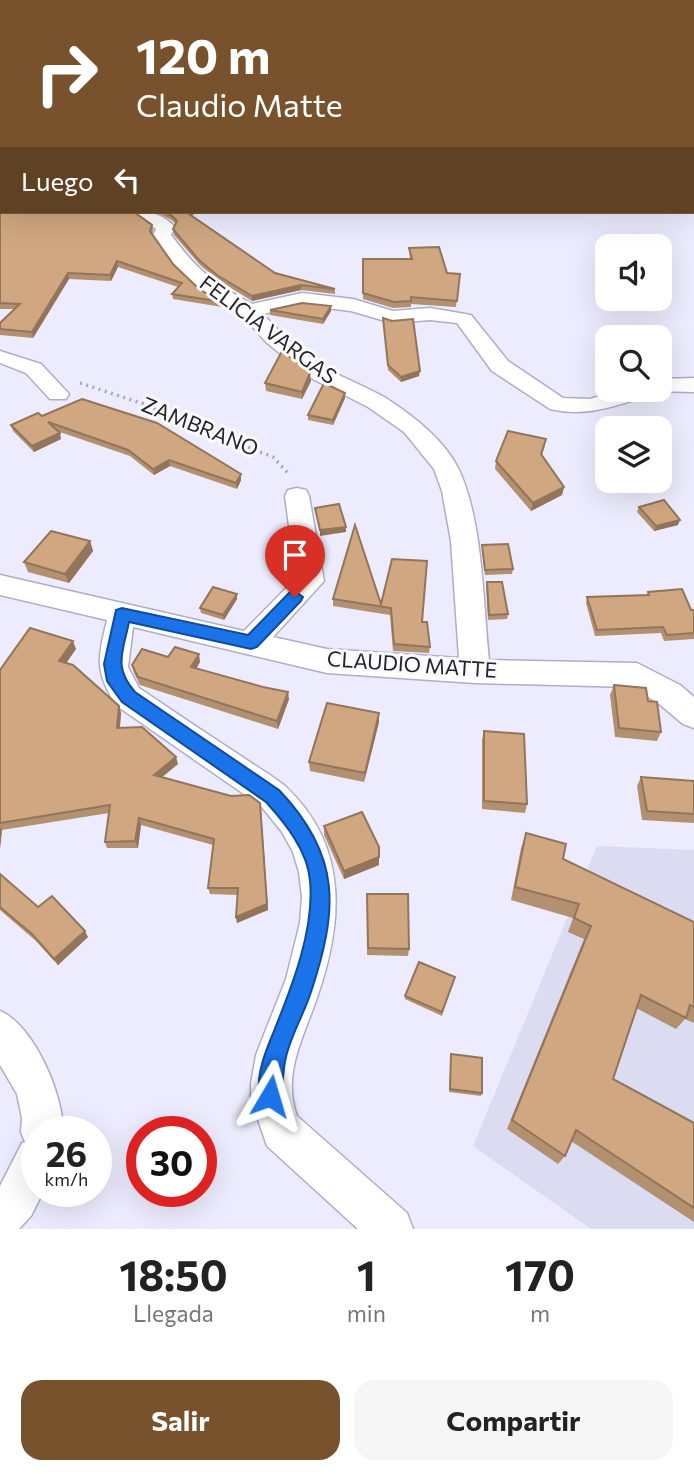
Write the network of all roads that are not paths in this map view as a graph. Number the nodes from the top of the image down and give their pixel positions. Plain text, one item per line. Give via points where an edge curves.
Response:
1 (149, 214) edge
2 (169, 219) edge
3 (249, 311) junction
4 (0, 357) edge
5 (694, 385) edge
6 (672, 386) edge
7 (58, 394) dead end
8 (604, 402) edge
9 (296, 496) road end
10 (2, 587) edge
11 (122, 614) junction
12 (251, 642) junction
13 (475, 670) junction
14 (694, 715) edge
15 (0, 1030) edge
16 (40, 1116) edge
17 (21, 1191) edge
18 (0, 1217) edge
19 (391, 1229) edge

1 - 2 street, FELICIA VARGAS
2 - 3 street, FELICIA VARGAS via 162,235 183,264 209,289
3 - 8 street via 302,299 353,305 393,317 430,314 464,319 500,366 558,404
3 - 13 street, FELICIA VARGAS via 273,338 317,372 376,402 412,427 445,467 464,541
4 - 7 street via 19,360 39,371
5 - 6 street
9 - 12 street via 310,581
10 - 11 street, CLAUDIO MATTE
11 - 12 street, CLAUDIO MATTE
11 - 19 street via 112,664 115,681 128,697 273,796 290,814 314,857 320,881 317,929 300,992 275,1056 270,1096 282,1131
12 - 13 street, CLAUDIO MATTE via 327,662
13 - 14 street, CLAUDIO MATTE via 637,676
15 - 16 street via 31,1079
17 - 18 street

